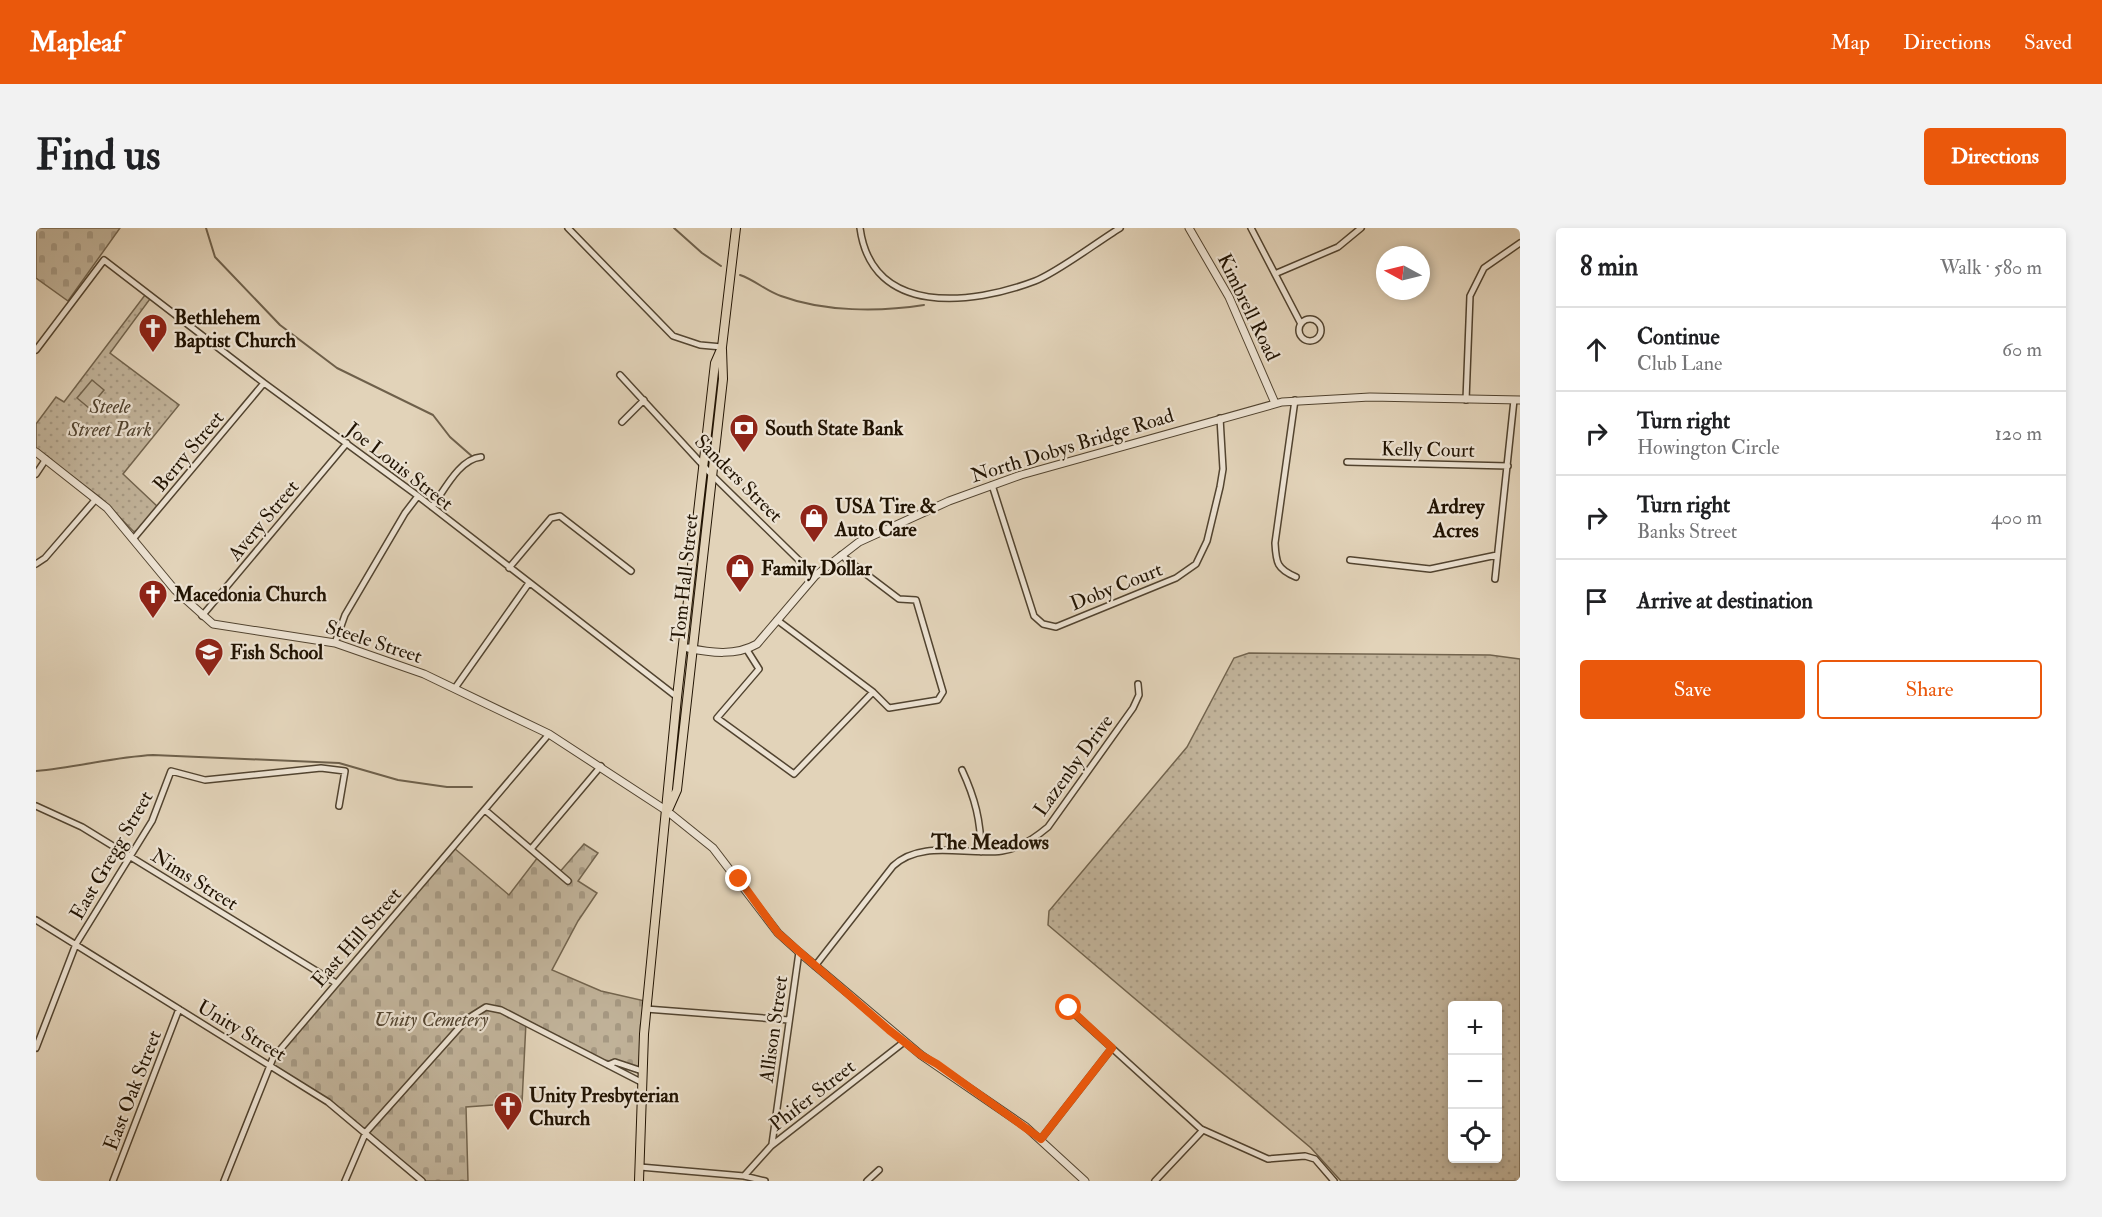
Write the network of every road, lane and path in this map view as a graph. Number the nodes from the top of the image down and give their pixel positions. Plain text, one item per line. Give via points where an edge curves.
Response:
1 (568, 228) edge
2 (736, 228) edge
3 (860, 228) edge
4 (1120, 228) edge
5 (1189, 228) edge
6 (1251, 228) edge
7 (1361, 228) edge
8 (1520, 243) edge
9 (1276, 273) junction
10 (1301, 324) junction
11 (722, 347) junction
12 (36, 350) edge
13 (620, 375) dead end
14 (264, 383) junction
15 (644, 400) junction
16 (1295, 400) junction
17 (1466, 400) junction
18 (1517, 400) edge
19 (1275, 403) junction
20 (1220, 418) junction
21 (622, 422) dead end
22 (347, 443) junction
23 (36, 452) edge
24 (481, 457) dead end
25 (46, 459) junction
26 (1347, 462) dead end
27 (704, 466) junction
28 (1508, 466) junction
29 (36, 474) edge
30 (711, 474) junction
31 (992, 485) junction
32 (418, 496) junction
33 (96, 499) junction
34 (432, 507) junction
35 (134, 538) junction
36 (841, 555) junction
37 (1497, 555) junction
38 (1350, 560) dead end
39 (36, 564) edge
40 (509, 568) junction
41 (631, 571) dead end
42 (815, 576) junction
43 (1296, 577) dead end
44 (1495, 579) dead end
45 (529, 583) junction
46 (202, 616) junction
47 (777, 620) junction
48 (335, 643) junction
49 (684, 647) junction
50 (693, 649) junction
51 (747, 650) junction
52 (1138, 684) dead end
53 (454, 688) junction
54 (873, 692) junction
55 (677, 697) junction
56 (549, 734) junction
57 (602, 766) junction
58 (962, 770) dead end
59 (36, 806) edge
60 (339, 806) dead end
61 (485, 810) junction
62 (667, 811) junction
63 (531, 849) junction
64 (981, 852) junction
65 (131, 856) junction
66 (568, 881) dead end
67 (36, 920) edge
68 (76, 944) junction
69 (799, 952) junction
70 (815, 966) junction
71 (336, 983) junction
72 (1069, 1008) dead end
73 (179, 1009) junction
74 (646, 1009) junction
75 (789, 1020) junction
76 (904, 1042) junction
77 (36, 1048) edge
78 (1112, 1048) junction
79 (269, 1064) junction
80 (608, 1065) junction
81 (642, 1071) junction
82 (641, 1082) junction
83 (1203, 1130) junction
84 (366, 1132) junction
85 (1041, 1139) junction
86 (771, 1146) junction
87 (640, 1167) junction
88 (879, 1170) dead end
89 (744, 1176) junction
90 (113, 1181) edge
91 (224, 1181) edge
92 (345, 1181) edge
93 (423, 1181) edge
94 (639, 1181) edge
95 (765, 1181) edge
96 (867, 1181) edge
97 (1085, 1181) edge
98 (1155, 1181) edge
99 (1334, 1181) edge

1 - 11 street via 674,336
2 - 11 main road, Tom Hall Street
3 - 4 street via 862,244 871,261 893,287 919,297 948,298 984,295 1036,280
5 - 19 street, Kimbrell Road via 1228,297
6 - 9 street
7 - 9 street via 1338,247
8 - 17 street via 1484,268 1470,296
9 - 10 street
10 - 10 street via 1299,333 1303,339 1310,342 1319,337 1321,326 1316,320 1308,319
11 - 27 main road, Tom Hall Street via 715,363
11 - 30 main road, Tom Hall Street via 723,379
12 - 14 street, Joe Louis Street via 104,261
13 - 15 street, Sanders Street
14 - 22 street, Joe Louis Street
14 - 35 street, Berry Street
15 - 21 street
15 - 27 street, Sanders Street
16 - 17 street, North Dobys Bridge Road
16 - 19 street, North Dobys Bridge Road
16 - 43 street via 1275,543 1276,564 1281,571
17 - 18 street, North Dobys Bridge Road
18 - 28 street
19 - 20 street, North Dobys Bridge Road
20 - 31 street, North Dobys Bridge Road
20 - 31 street, Doby Court via 1223,469 1208,541 1196,564 1176,578 1056,627 1043,624 1034,615
22 - 32 street, Joe Louis Street
22 - 46 street, Avery Street
23 - 25 street, Steele Street
24 - 34 street via 461,468
25 - 29 street
25 - 33 street, Steele Street
26 - 28 street, Kelly Court
27 - 30 street, Sanders Street
27 - 49 main road, Tom Hall Street
28 - 37 street
30 - 42 street, Sanders Street
30 - 50 main road, Tom Hall Street
31 - 36 street, North Dobys Bridge Road via 901,522
32 - 34 street, Joe Louis Street
32 - 48 street via 345,615
33 - 35 street, Steele Street
33 - 39 street
34 - 40 street, Joe Louis Street
35 - 46 street, Steele Street via 175,590
36 - 42 street, North Dobys Bridge Road
36 - 54 street via 899,599 916,600 943,692 938,699 895,709
37 - 38 street via 1430,569
37 - 44 street
40 - 41 street via 551,518 560,516
40 - 45 street, Joe Louis Street
42 - 47 street, North Dobys Bridge Road
45 - 53 street
45 - 55 street, Joe Louis Street
46 - 48 street, Steele Street via 213,624 236,629
47 - 51 street, North Dobys Bridge Road
47 - 54 street
48 - 53 street, Steele Street
49 - 50 street
49 - 55 main road, Tom Hall Street
50 - 51 street
50 - 62 main road, Tom Hall Street via 677,790
51 - 54 street via 759,669 717,718 794,774
52 - 64 street, Lazenby Drive via 1139,695 1133,708 1048,827 1023,845
53 - 56 street, Steele Street
55 - 62 main road, Tom Hall Street
56 - 57 street, Steele Street
56 - 61 street, East Hill Street
57 - 62 street, Steele Street
57 - 63 street
58 - 64 street via 977,806
59 - 65 street, Nims Street
60 - 65 street, East Gregg Street via 345,771 321,768 205,780 171,771 152,821
61 - 63 street
61 - 71 street, East Hill Street
62 - 69 street, Steele Street via 713,848 778,933
62 - 74 main road, Tom Hall Street
63 - 66 street
64 - 70 street, Lazenby Drive via 904,855
65 - 68 street, East Gregg Street
65 - 71 street, Nims Street
67 - 68 street, Unity Street
68 - 73 street, Unity Street
68 - 77 street, East Gregg Street
69 - 70 street, Steele Street
69 - 75 street, Allison Street
70 - 76 street, Steele Street
71 - 79 street, East Hill Street
72 - 78 street
73 - 79 street, Unity Street
73 - 90 street, East Oak Street
74 - 75 street
74 - 81 main road, Tom Hall Street
75 - 86 street, Allison Street
76 - 85 street, Steele Street
76 - 86 street, Phifer Street
78 - 83 street
78 - 85 street
79 - 84 street, Unity Street
79 - 91 street, East Hill Street
80 - 81 street via 615,1062
80 - 82 street
80 - 84 street via 509,1014 486,1007 467,1019
81 - 82 main road, Tom Hall Street
82 - 87 main road, Tom Hall Street
83 - 98 street
83 - 99 street via 1268,1159 1315,1159
84 - 92 street
84 - 93 street, Unity Street
85 - 97 street, Steele Street
86 - 89 street, Phifer Street
87 - 89 street
87 - 94 main road, Tom Hall Street
88 - 96 street
89 - 95 street

